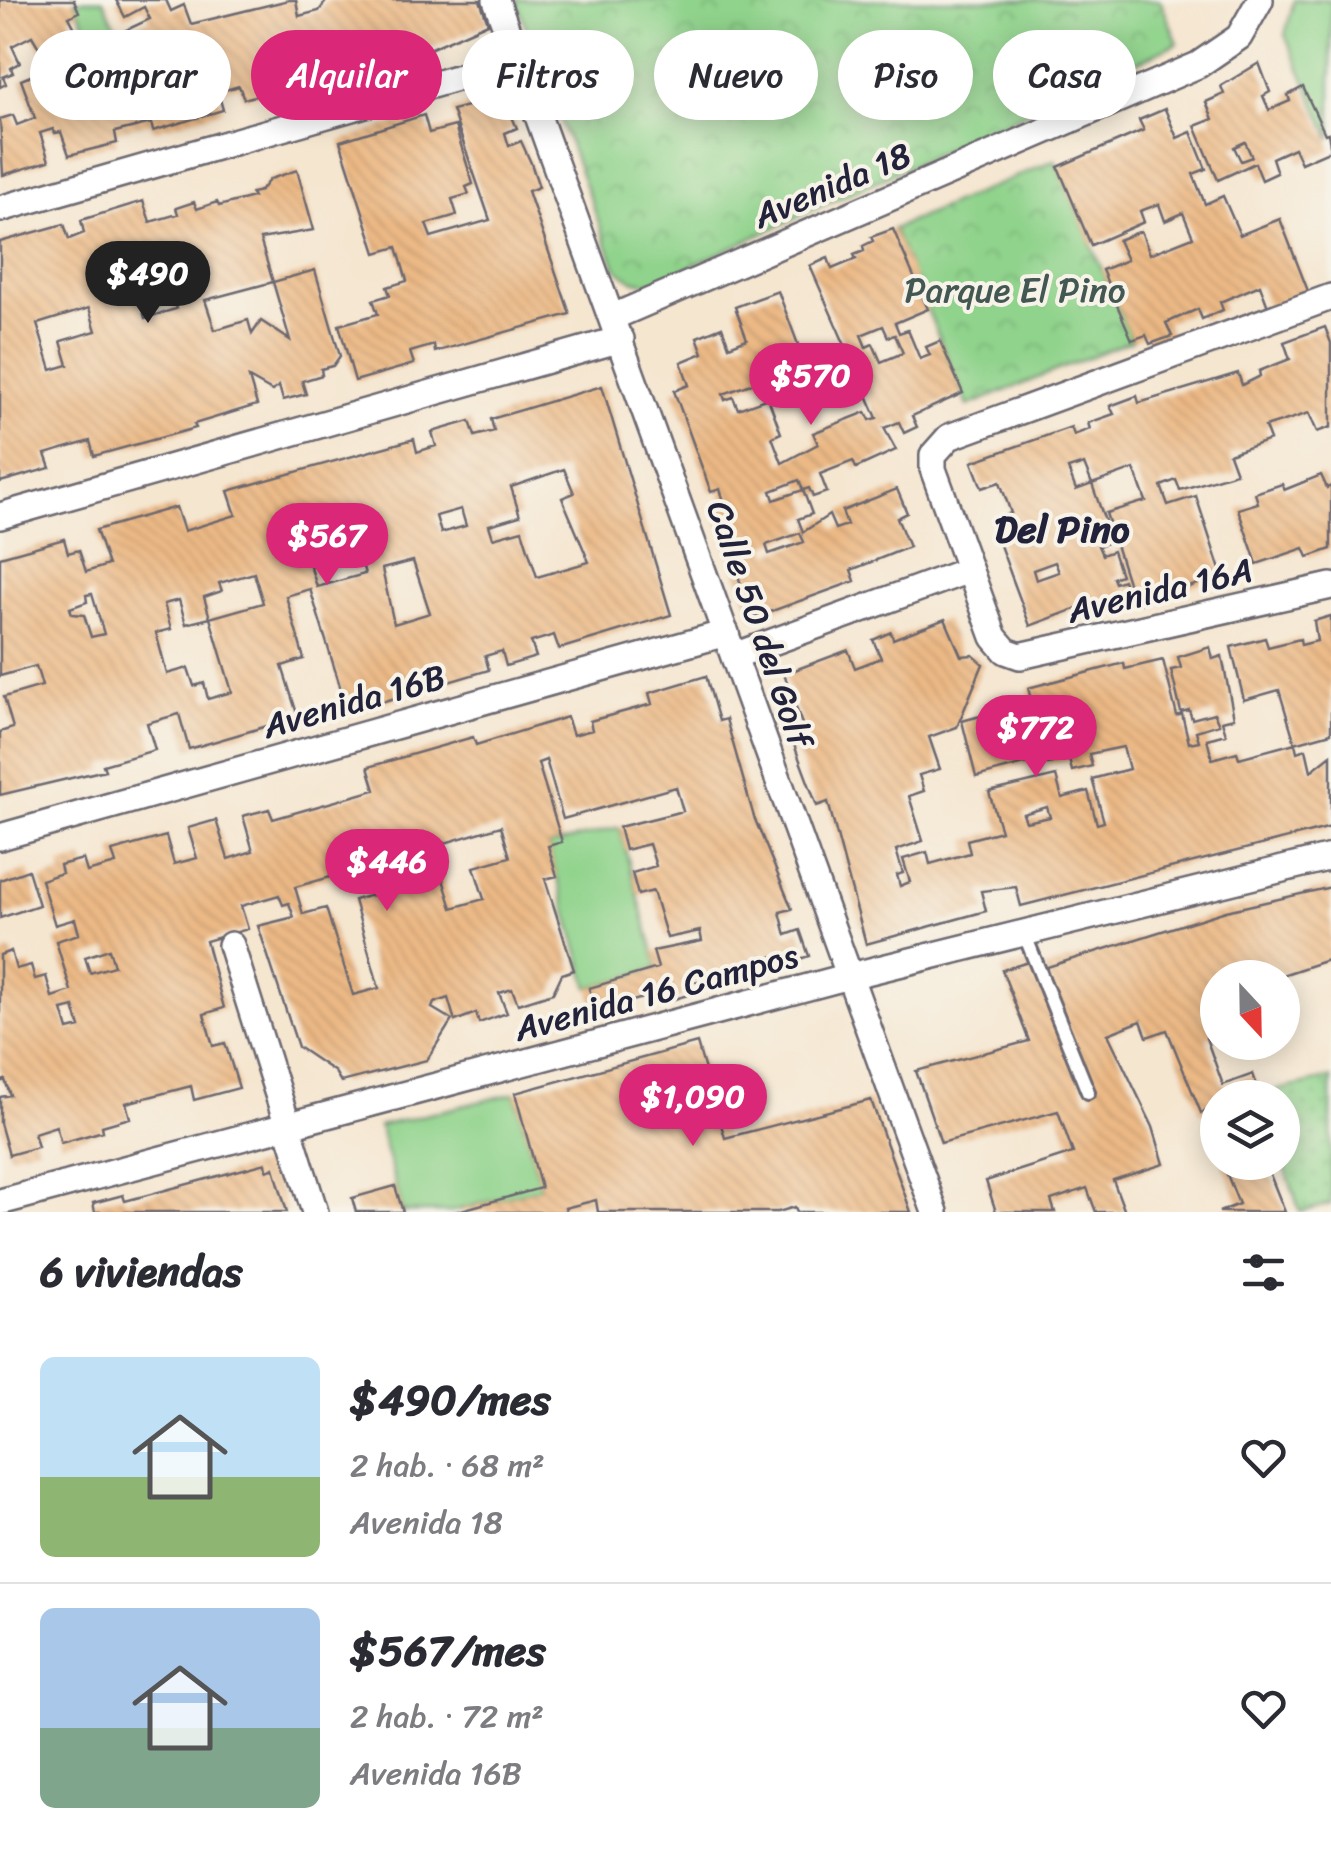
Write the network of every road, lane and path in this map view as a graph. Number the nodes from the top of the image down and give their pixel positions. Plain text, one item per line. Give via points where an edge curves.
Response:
1 (496, 0) edge
2 (1260, 0) edge
3 (508, 30) edge
4 (462, 76) edge
5 (541, 120) edge
6 (0, 209) edge
7 (1331, 298) edge
8 (617, 328) junction
9 (0, 516) edge
10 (969, 570) junction
11 (1331, 586) edge
12 (730, 645) junction
13 (0, 837) edge
14 (1331, 857) edge
15 (1024, 933) junction
16 (232, 945) dead end
17 (846, 978) junction
18 (1088, 1092) dead end
19 (289, 1126) junction
20 (0, 1202) edge
21 (315, 1212) edge
22 (935, 1212) edge

1 - 3 street, Calle 50 del Golf
2 - 8 street, Avenida 18 via 1240,37 1198,65
4 - 6 street
5 - 8 street, Calle 50 del Golf
7 - 10 street via 939,445 933,469
8 - 9 street, Avenida 18
8 - 12 street, Calle 50 del Golf
10 - 11 street, Avenida 16A via 994,637 1006,652 1032,656
10 - 12 street, Avenida 16B
12 - 13 street, Avenida 16B
12 - 17 street, Calle 50 del Golf
14 - 15 street, Avenida 16 Campos
15 - 17 street, Avenida 16 Campos
15 - 18 lane
16 - 19 street
17 - 19 street, Avenida 16 Campos
17 - 22 street, Calle 50 del Golf
19 - 20 street, Avenida 16 Campos
19 - 21 street

